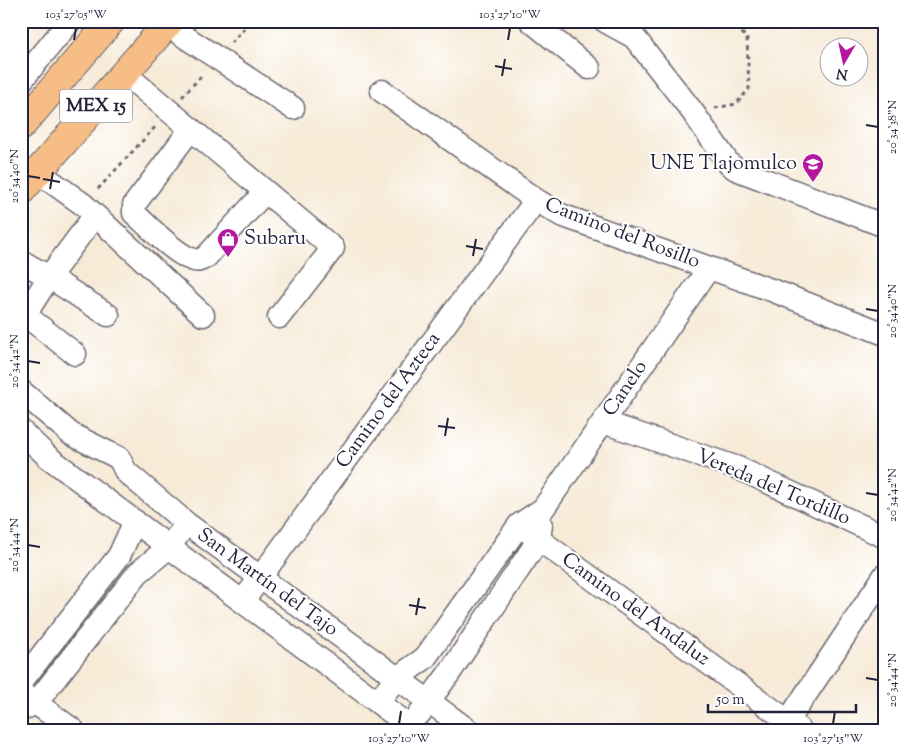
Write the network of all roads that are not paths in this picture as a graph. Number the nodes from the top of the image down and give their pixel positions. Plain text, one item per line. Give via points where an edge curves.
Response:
1 (70, 21) edge
2 (111, 21) edge
3 (531, 21) edge
4 (605, 21) edge
5 (168, 23) edge
6 (589, 68) dead end
7 (124, 73) junction
8 (21, 81) edge
9 (382, 92) dead end
10 (293, 108) dead end
11 (21, 126) edge
12 (190, 130) junction
13 (30, 181) edge
14 (265, 192) junction
15 (536, 200) junction
16 (89, 210) junction
17 (885, 226) edge
18 (21, 261) edge
19 (709, 268) junction
20 (49, 277) junction
21 (108, 315) dead end
22 (203, 315) dead end
23 (279, 317) dead end
24 (885, 334) edge
25 (76, 354) dead end
26 (21, 391) edge
27 (604, 422) junction
28 (21, 431) edge
29 (71, 434) junction
30 (48, 457) junction
31 (543, 510) junction
32 (135, 521) junction
33 (186, 523) junction
34 (519, 525) junction
35 (885, 537) edge
36 (539, 539) junction
37 (170, 547) junction
38 (885, 574) edge
39 (260, 577) junction
40 (243, 601) junction
41 (397, 678) junction
42 (21, 682) edge
43 (26, 701) edge
44 (429, 701) junction
45 (377, 702) junction
46 (794, 725) edge
47 (413, 728) edge
48 (73, 730) edge
49 (468, 730) edge

1 - 8 street
2 - 11 highway, MEX 15
3 - 6 street
4 - 17 street via 634,37 729,164
5 - 7 highway, MEX 15
5 - 10 street
7 - 12 street
7 - 13 highway, MEX 15
9 - 15 street, Camino del Rosillo
12 - 14 street
12 - 14 street via 134,205 134,213 158,236 190,259 199,261
13 - 16 street
14 - 23 street via 333,248
15 - 19 street, Camino del Rosillo via 561,215
15 - 39 street, Camino del Azteca
16 - 20 street
16 - 22 street
18 - 20 street
19 - 24 street, Camino del Rosillo
19 - 27 street, Canelo
20 - 21 street
20 - 25 street via 25,315
26 - 29 street, San Martín del Tajo
27 - 31 street, Canelo
27 - 35 street, Vereda del Tordillo via 738,468
28 - 30 street, San Martín del Tajo
29 - 30 street via 59,451
29 - 33 street, San Martín del Tajo via 119,458 126,472
30 - 32 street, San Martín del Tajo
31 - 34 street, Canelo
31 - 36 street, Canelo
32 - 37 street, San Martín del Tajo
32 - 42 street via 119,556
33 - 37 street
33 - 39 street, San Martín del Tajo
34 - 36 street, Camino del Andaluz
34 - 41 street, Canelo via 425,658
36 - 44 street, Canelo
36 - 46 street, Camino del Andaluz
37 - 40 street, San Martín del Tajo
37 - 43 street via 138,573
38 - 46 street
39 - 40 street, Camino del Azteca
39 - 41 street, San Martín del Tajo
40 - 45 street, San Martín del Tajo
41 - 44 street, San Martín del Tajo
41 - 45 street, Canelo
43 - 48 street
44 - 47 street, Canelo
44 - 49 street, San Martín del Tajo
45 - 47 street, San Martín del Tajo

